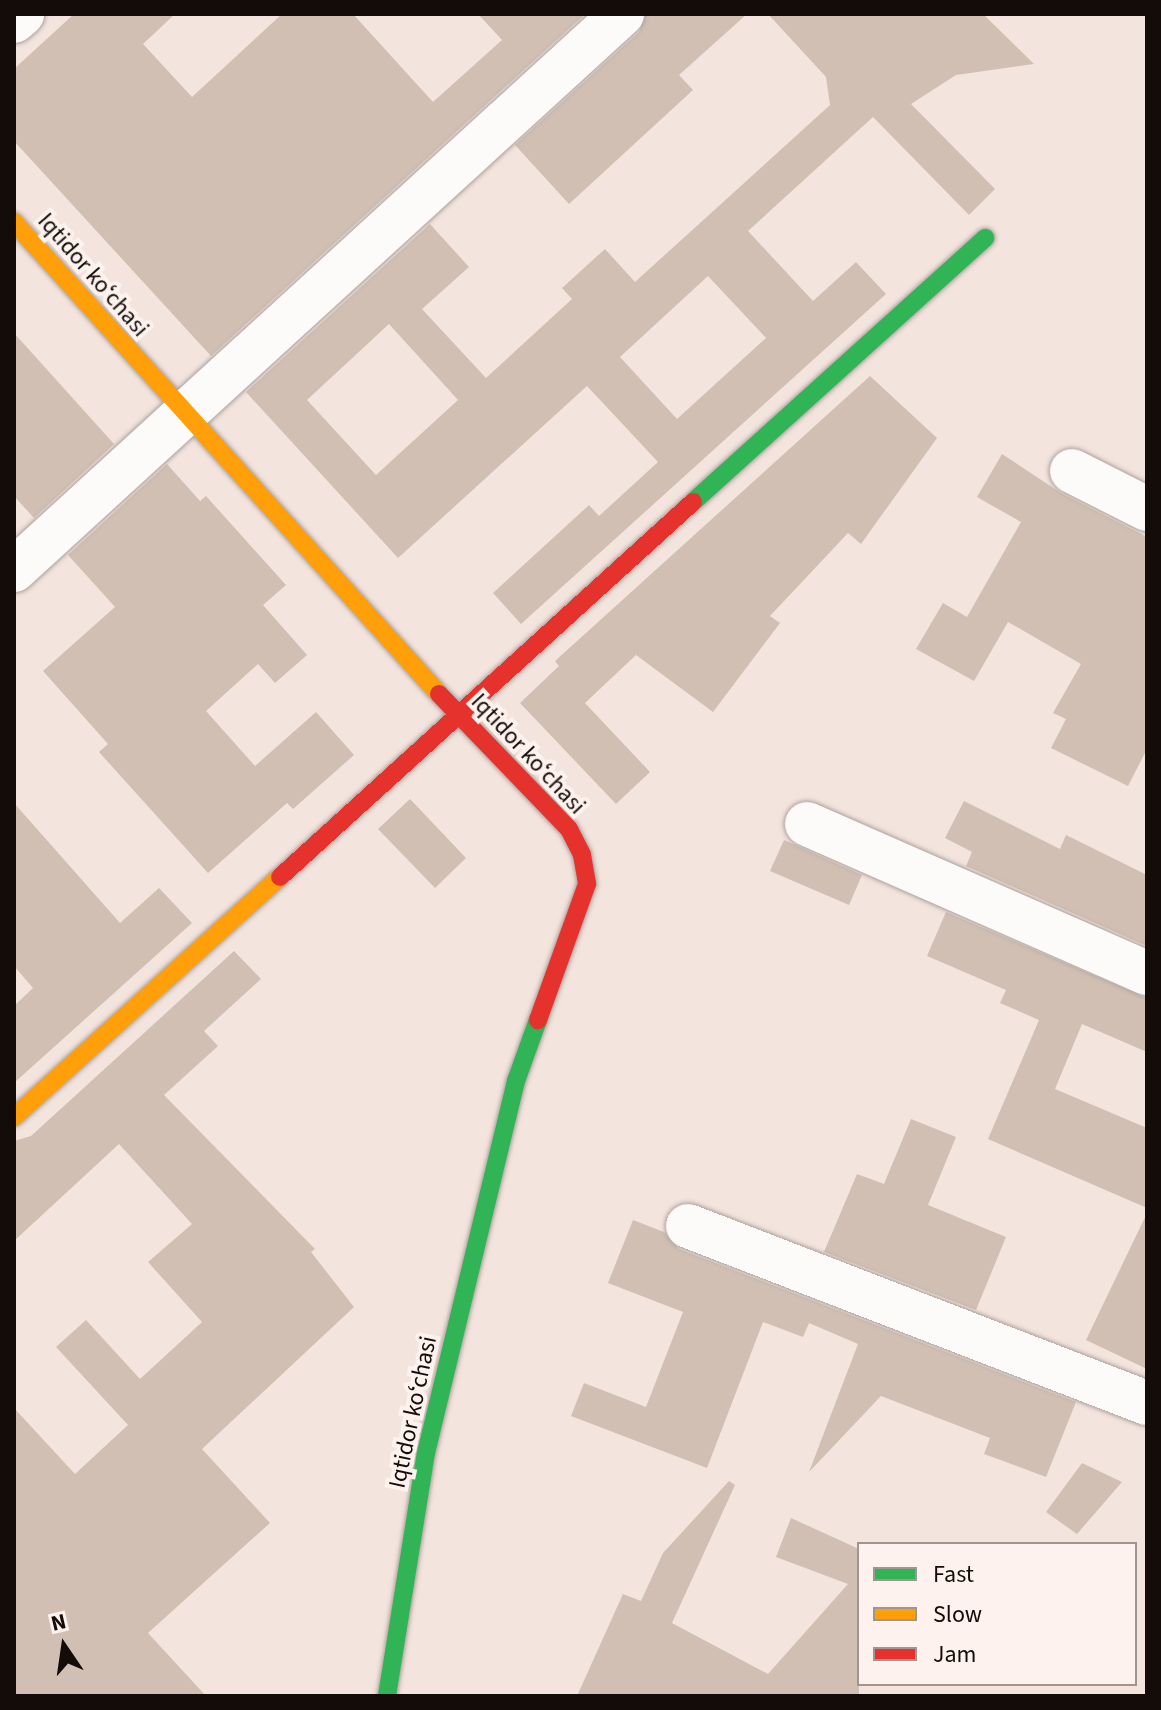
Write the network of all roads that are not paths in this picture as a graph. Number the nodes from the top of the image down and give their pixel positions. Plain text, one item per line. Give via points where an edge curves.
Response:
1 (22, 14) edge
2 (622, 14) edge
3 (14, 21) edge
4 (14, 222) edge
5 (985, 238) dead end
6 (184, 414) junction
7 (1072, 471) dead end
8 (1147, 509) edge
9 (14, 570) edge
10 (457, 714) junction
11 (807, 824) dead end
12 (1147, 973) edge
13 (14, 1117) edge
14 (688, 1226) dead end
15 (1147, 1403) edge
16 (387, 1696) edge

1 - 3 street
2 - 6 street
4 - 6 street, Iqtidor koʻchasi
5 - 10 street
6 - 9 street
6 - 10 street, Iqtidor koʻchasi
7 - 8 street
10 - 13 street
10 - 16 street, Iqtidor koʻchasi via 569,829 582,855 587,884 516,1081 426,1453
11 - 12 street
14 - 15 street

